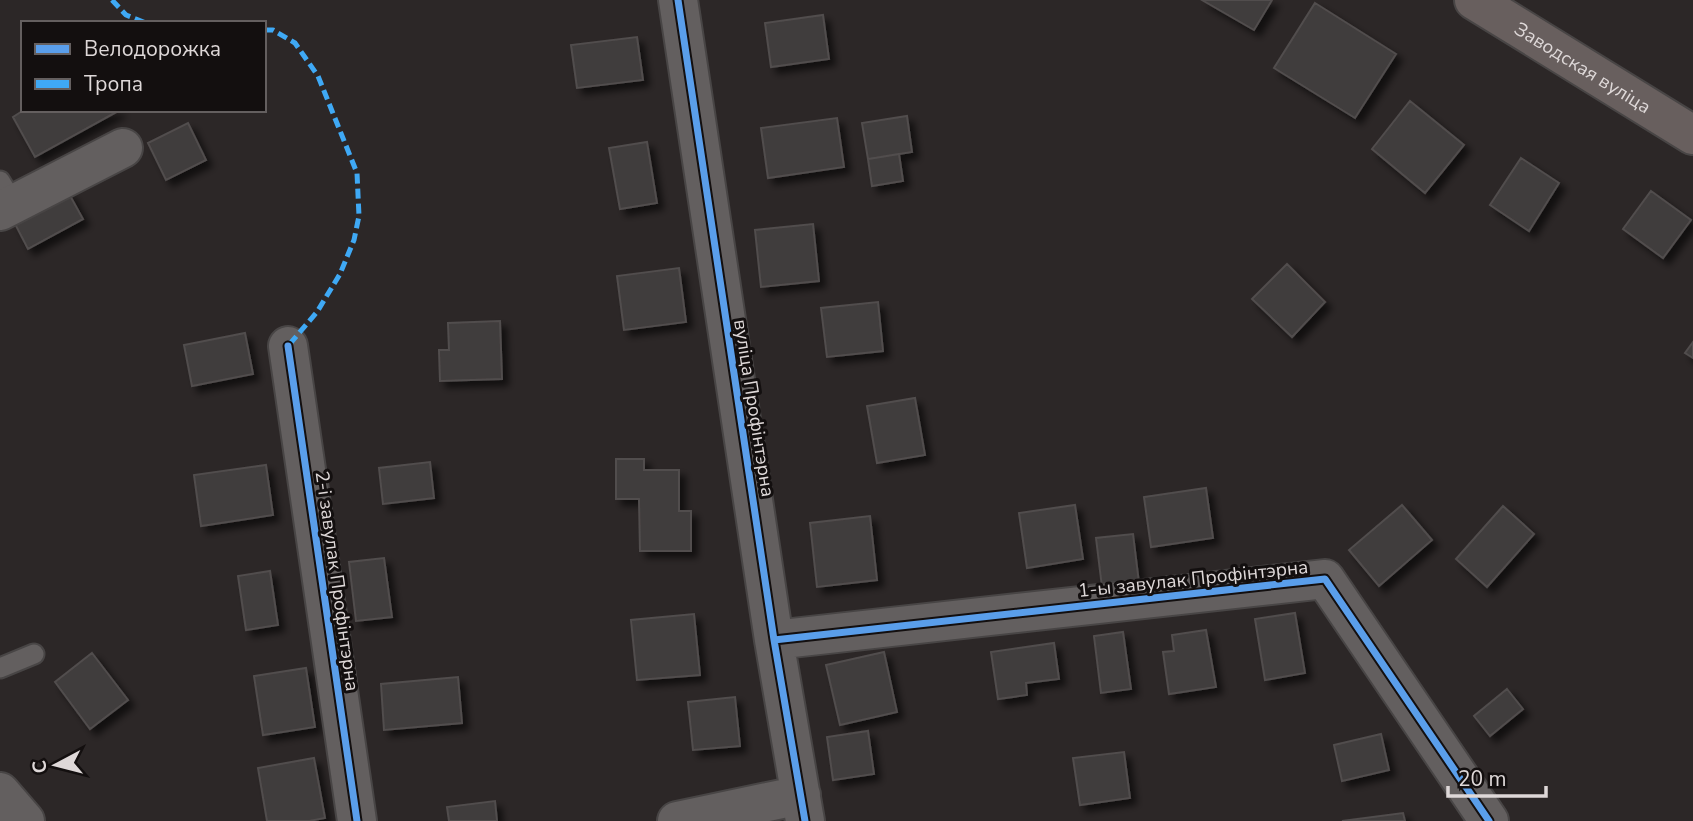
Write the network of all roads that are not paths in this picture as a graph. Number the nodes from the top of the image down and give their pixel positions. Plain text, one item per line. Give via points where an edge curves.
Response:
1 (678, 0) edge
2 (1474, 0) edge
3 (1693, 135) edge
4 (123, 148) dead end
5 (5, 199) edge
6 (288, 346) dead end
7 (774, 640) junction
8 (34, 654) dead end
9 (0, 668) edge
10 (0, 792) edge
11 (803, 808) edge
12 (25, 821) edge
13 (357, 821) edge
14 (677, 821) edge
15 (1489, 821) edge

1 - 7 street, вуліца Профінтэрна
2 - 3 main road, Заводская вуліца
4 - 5 street
6 - 13 street, 2-і завулак Профінтэрна
7 - 11 street, вуліца Профінтэрна
7 - 15 street, 1-ы завулак Профінтэрна via 1325,579
8 - 9 lane
10 - 12 street
11 - 14 street

